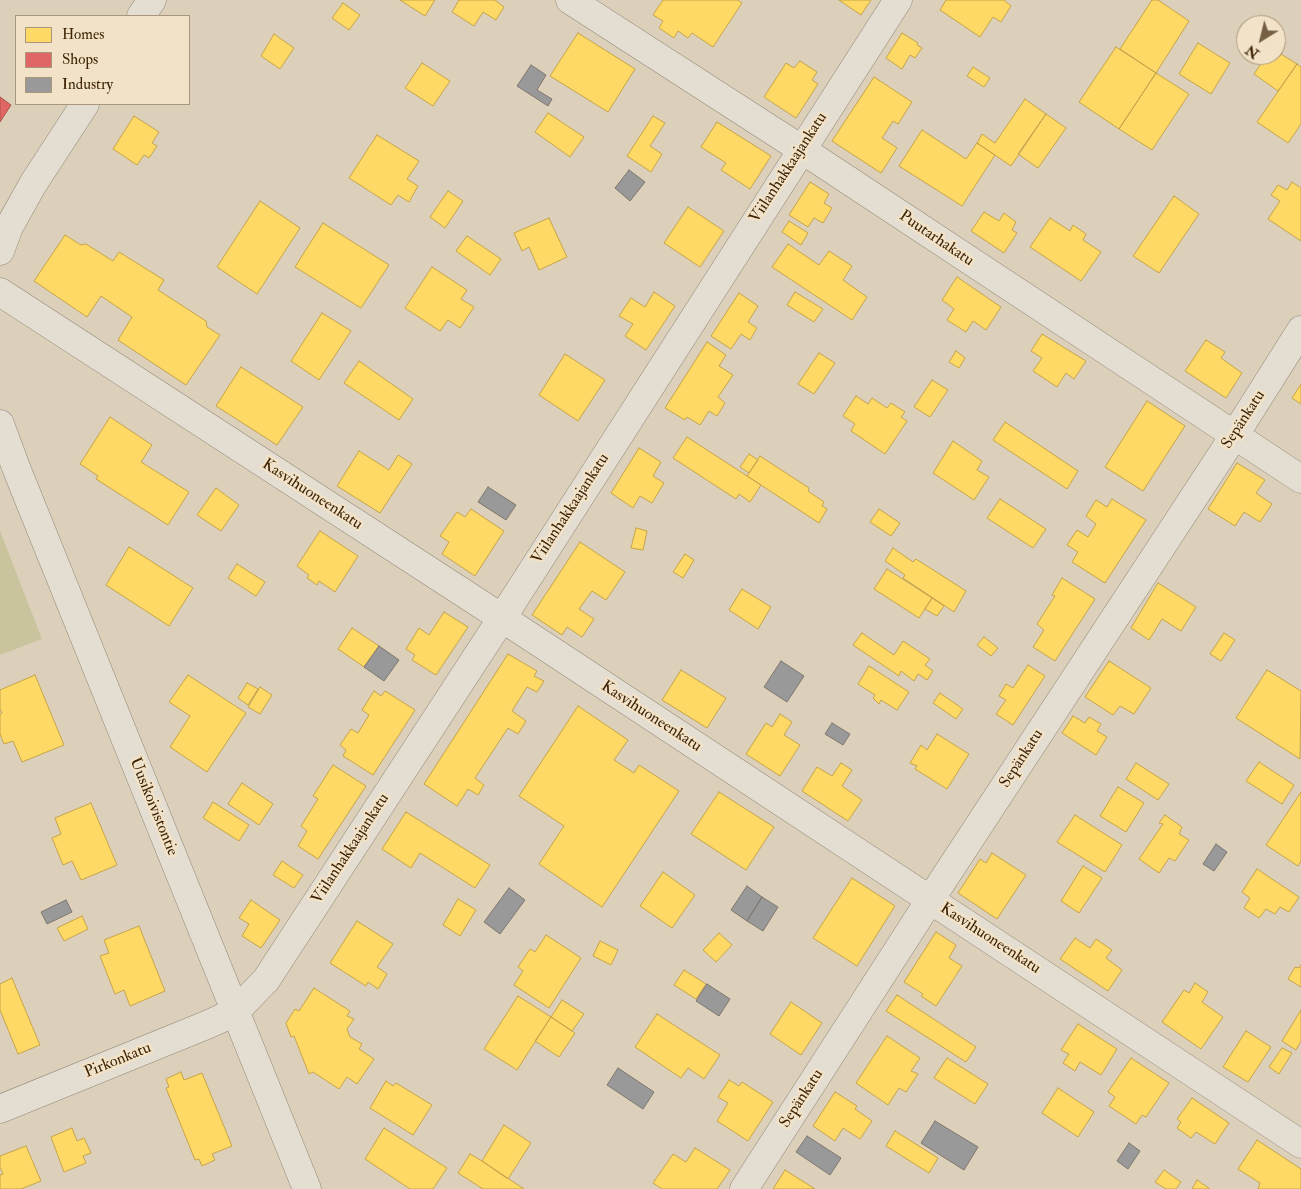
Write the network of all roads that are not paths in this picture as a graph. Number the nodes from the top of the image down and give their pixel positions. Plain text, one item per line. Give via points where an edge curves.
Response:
1 (152, 0) edge
2 (570, 0) edge
3 (898, 0) edge
4 (142, 15) edge
5 (84, 105) edge
6 (801, 149) junction
7 (0, 251) edge
8 (0, 292) edge
9 (1301, 330) edge
10 (0, 424) edge
11 (1234, 436) junction
12 (1301, 479) edge
13 (502, 618) junction
14 (930, 900) junction
15 (235, 1012) junction
16 (0, 1109) edge
17 (1301, 1144) edge
18 (307, 1189) edge
19 (744, 1189) edge

1 - 4 street
2 - 6 street, Puutarhakatu
3 - 6 street, Viilanhakkaajankatu
5 - 7 street via 33,184 9,227
6 - 11 street, Puutarhakatu
6 - 13 street, Viilanhakkaajankatu
8 - 13 street, Kasvihuoneenkatu
9 - 11 street, Sepänkatu
10 - 15 street, Uusikoivistontie
11 - 12 street, Puutarhakatu
11 - 14 street, Sepänkatu
13 - 14 street, Kasvihuoneenkatu
13 - 15 street, Viilanhakkaajankatu via 266,980
14 - 17 street, Kasvihuoneenkatu
14 - 19 street, Sepänkatu
15 - 16 street, Pirkonkatu
15 - 18 street, Uusikoivistontie

